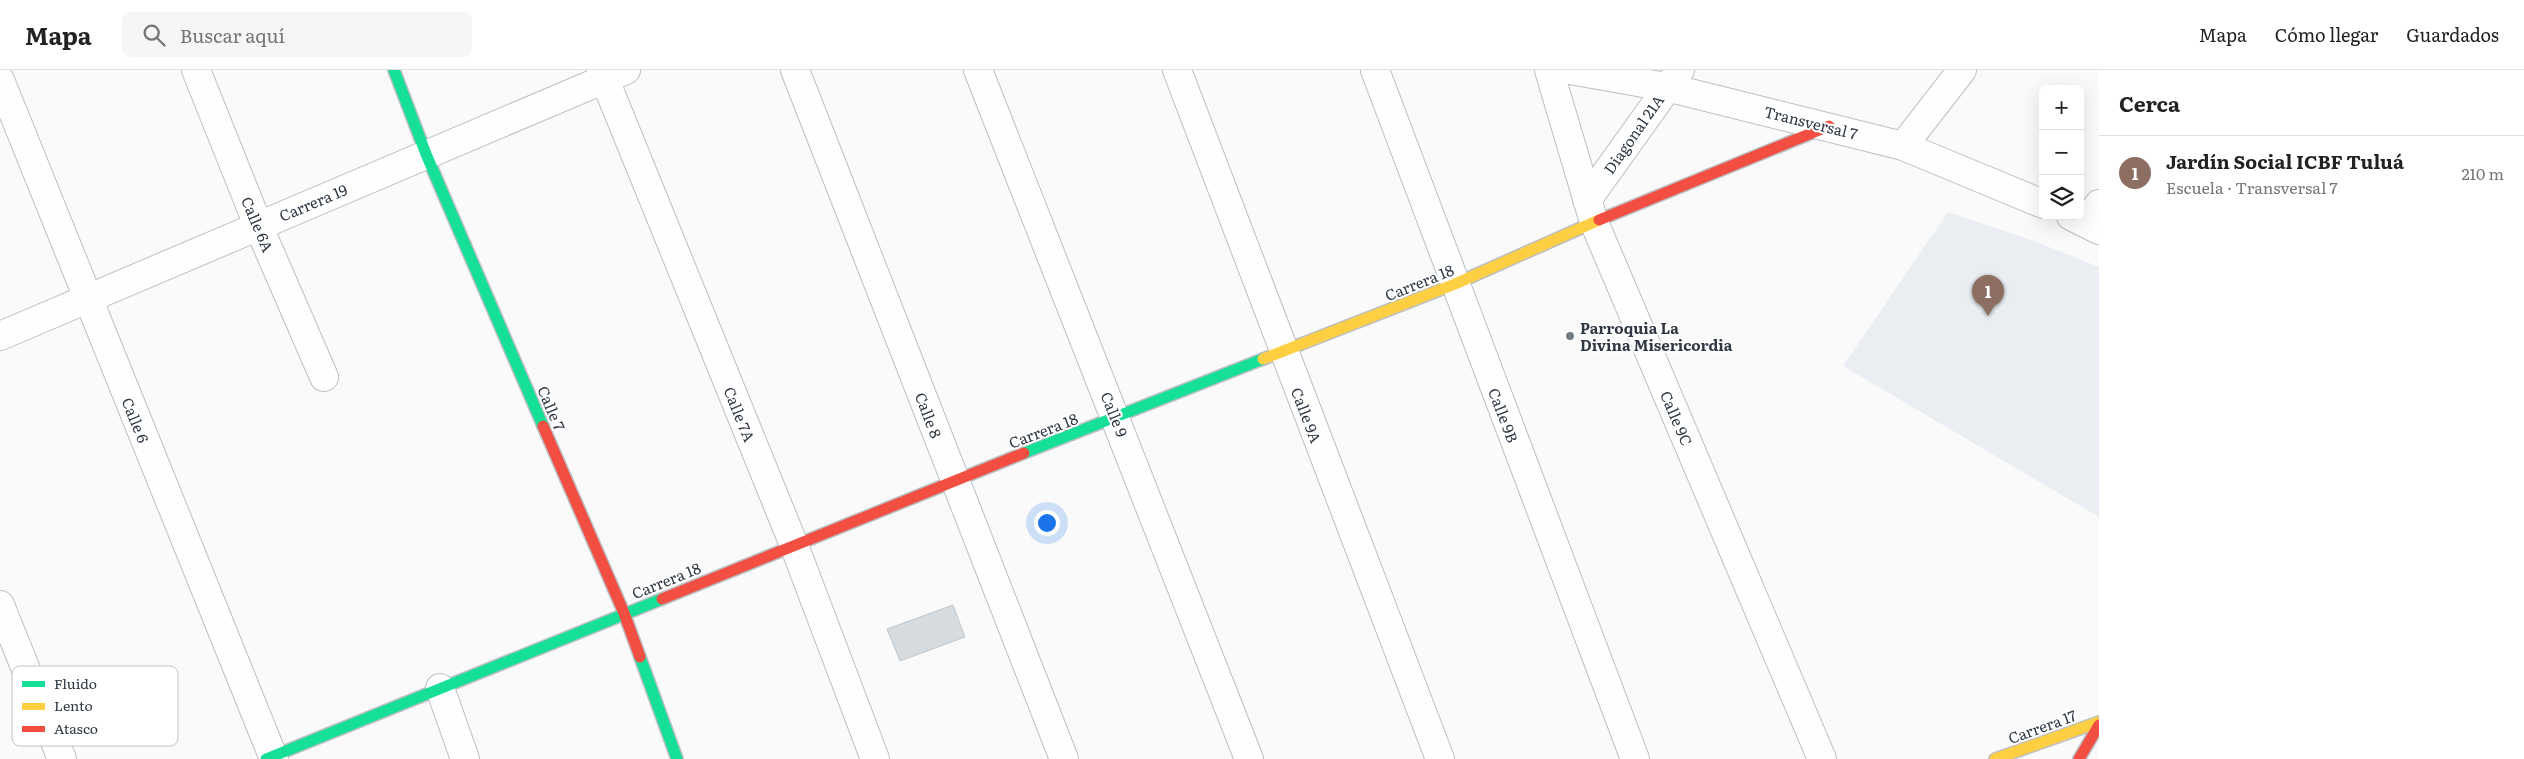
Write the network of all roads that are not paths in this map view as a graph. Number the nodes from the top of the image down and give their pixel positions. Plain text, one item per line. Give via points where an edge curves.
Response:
1 (196, 70) edge
2 (394, 70) edge
3 (795, 70) edge
4 (978, 70) edge
5 (1177, 70) edge
6 (1375, 70) edge
7 (1549, 70) edge
8 (1570, 70) edge
9 (1962, 70) edge
10 (610, 73) edge
11 (1673, 79) edge
12 (0, 80) edge
13 (1829, 126) junction
14 (1903, 146) junction
15 (426, 154) junction
16 (2039, 202) edge
17 (1591, 211) junction
18 (258, 226) junction
19 (1454, 284) junction
20 (87, 299) junction
21 (0, 336) edge
22 (1283, 351) junction
23 (324, 376) dead end
24 (1116, 417) junction
25 (954, 480) junction
26 (794, 545) junction
27 (0, 605) edge
28 (624, 613) junction
29 (25, 666) edge
30 (440, 688) junction
31 (2099, 724) edge
32 (57, 746) edge
33 (271, 758) edge
34 (62, 759) edge
35 (465, 759) edge
36 (677, 759) edge
37 (875, 759) edge
38 (1064, 759) edge
39 (1249, 759) edge
40 (1440, 759) edge
41 (1634, 759) edge
42 (1822, 759) edge
43 (1995, 759) edge
44 (2079, 759) edge

1 - 18 street, Calle 6A
2 - 15 street, Calle 7
3 - 25 street, Calle 8
4 - 24 street, Calle 9
5 - 22 street, Calle 9A
6 - 19 street, Calle 9B
7 - 17 street, Calle 9C
8 - 11 street, Transversal 7
9 - 14 street
10 - 15 street, Carrera 19
10 - 26 street, Calle 7A
11 - 13 street, Transversal 7
11 - 17 street, Diagonal 21A
12 - 20 street, Calle 6
13 - 14 street, Transversal 7
13 - 17 street, Carrera 18
14 - 16 street, Transversal 7
15 - 18 street, Carrera 19
15 - 28 street, Calle 7
17 - 19 street, Carrera 18
17 - 42 street, Calle 9C
18 - 20 street, Carrera 19
18 - 23 street, Calle 6A
19 - 22 street, Carrera 18
19 - 41 street, Calle 9B
20 - 21 street, Carrera 19
20 - 33 street, Calle 6
22 - 24 street, Carrera 18
22 - 40 street, Calle 9A
24 - 25 street, Carrera 18
24 - 39 street, Calle 9
25 - 26 street, Carrera 18
25 - 38 street, Calle 8
26 - 28 street, Carrera 18
26 - 37 street, Calle 7A
27 - 29 street
28 - 30 street, Carrera 18
28 - 36 street, Calle 7
30 - 33 street, Carrera 18
30 - 35 street
31 - 43 street, Carrera 17
31 - 44 street
32 - 34 street

